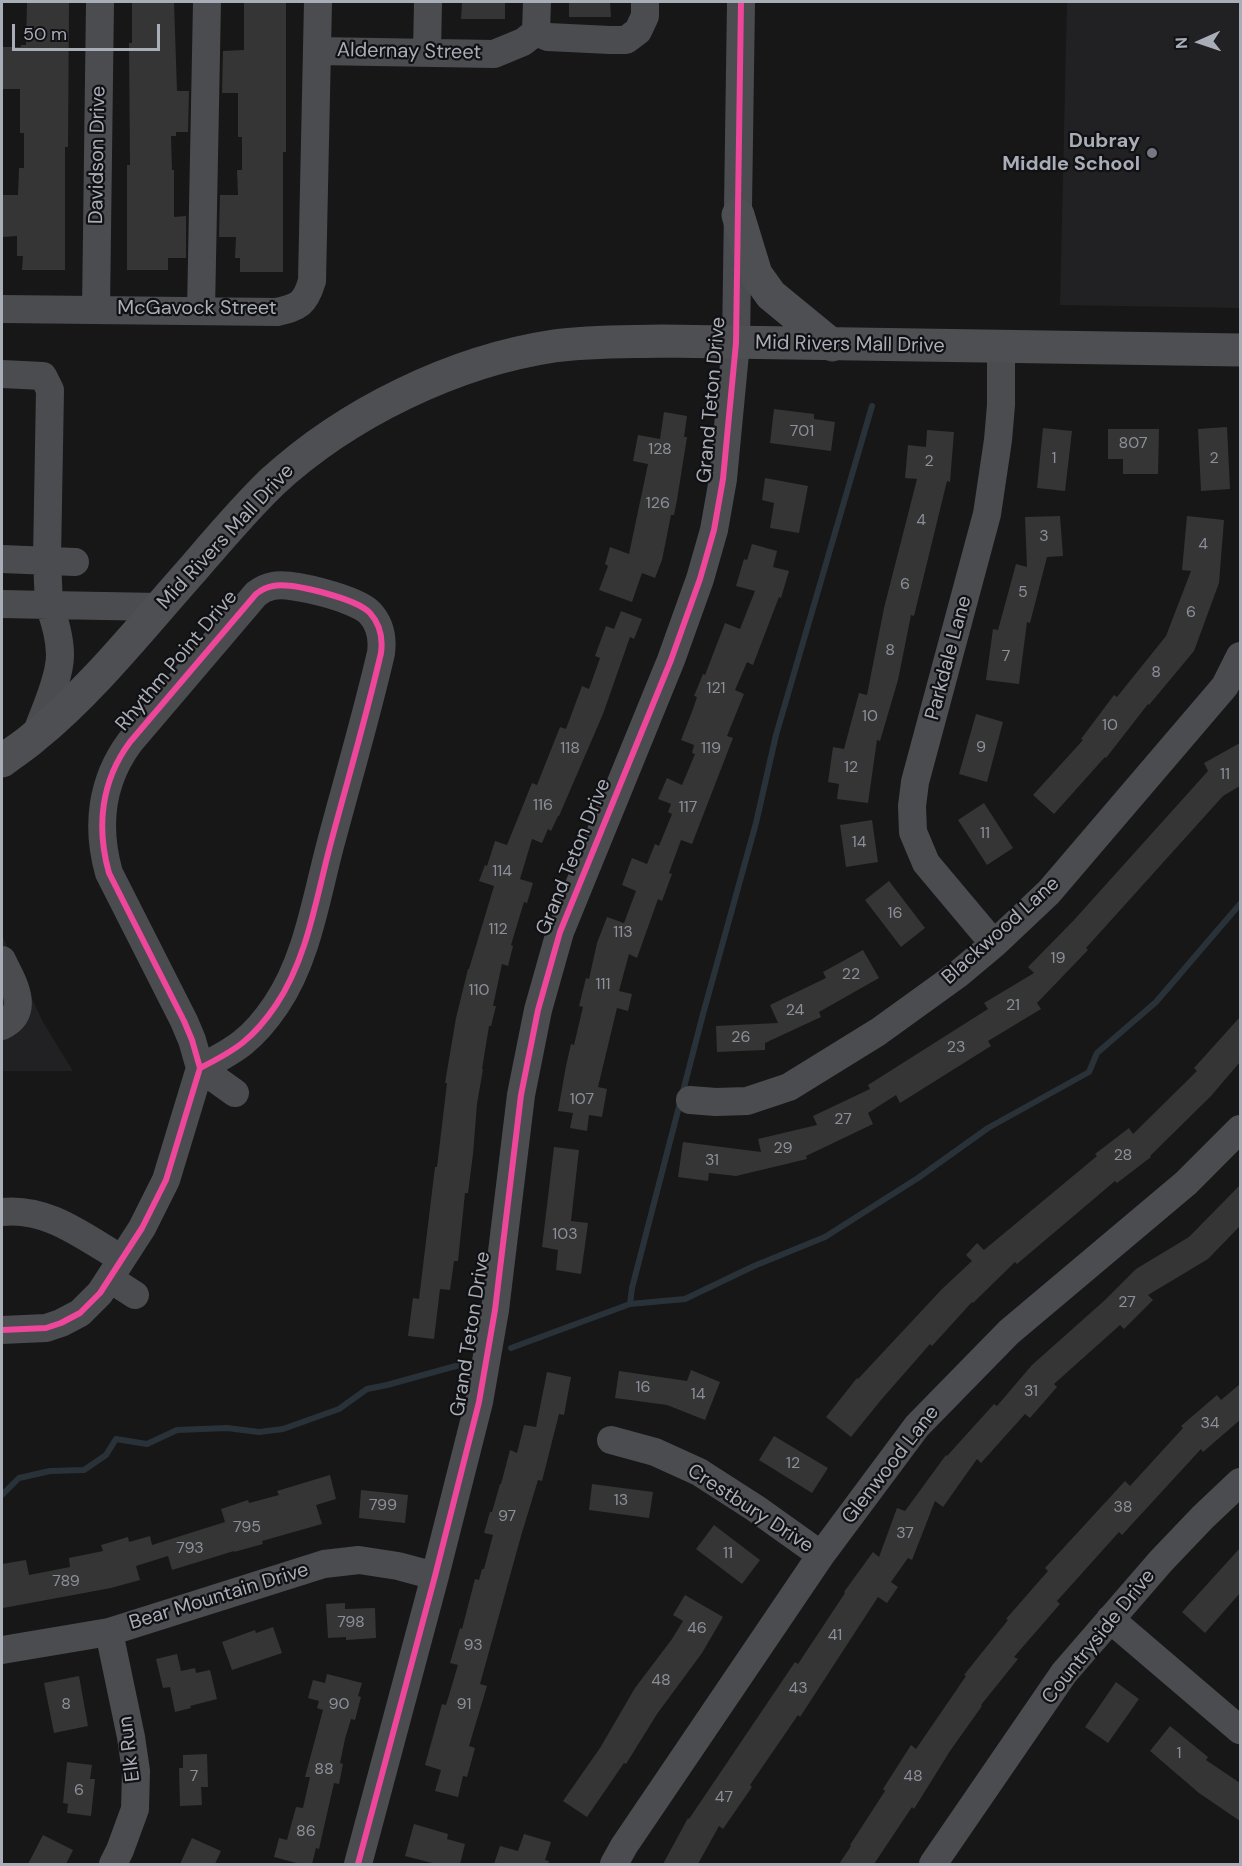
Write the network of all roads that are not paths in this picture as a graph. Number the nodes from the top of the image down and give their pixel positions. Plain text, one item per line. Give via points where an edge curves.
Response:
1 (100, 2) edge
2 (207, 2) edge
3 (318, 2) edge
4 (428, 2) edge
5 (537, 2) edge
6 (645, 2) edge
7 (741, 2) edge
8 (536, 32) junction
9 (317, 51) junction
10 (427, 53) junction
11 (738, 215) junction
12 (2, 309) edge
13 (96, 309) junction
14 (201, 311) junction
15 (736, 343) junction
16 (832, 345) junction
17 (1001, 347) junction
18 (1240, 350) edge
19 (2, 374) edge
20 (2, 559) edge
21 (47, 559) junction
22 (75, 561) dead end
23 (2, 604) edge
24 (50, 605) junction
25 (160, 606) junction
26 (1240, 656) edge
27 (35, 736) junction
28 (2, 761) edge
29 (994, 944) junction
30 (2, 960) edge
31 (2, 1026) edge
32 (200, 1068) junction
33 (235, 1093) dead end
34 (690, 1100) dead end
35 (1240, 1129) edge
36 (2, 1212) edge
37 (116, 1269) junction
38 (135, 1295) dead end
39 (2, 1330) edge
40 (612, 1440) dead end
41 (1240, 1482) edge
42 (820, 1555) junction
43 (435, 1576) junction
44 (1110, 1619) junction
45 (109, 1632) junction
46 (2, 1650) edge
47 (1240, 1730) edge
48 (113, 1864) edge
49 (358, 1864) edge
50 (614, 1864) edge
51 (933, 1864) edge

1 - 13 street, Davidson Drive
2 - 14 street
3 - 9 street, McGavock Street
4 - 10 street
5 - 8 street
6 - 8 street via 645,16 638,31 626,39 548,37
7 - 11 street, Grand Teton Drive
8 - 10 street, Aldernay Street via 494,54
9 - 10 street, Aldernay Street
9 - 14 street, McGavock Street via 309,292 303,302 277,312
11 - 15 street, Grand Teton Drive
11 - 16 main road via 756,274 771,295
12 - 13 street, McGavock Street
13 - 14 street, McGavock Street
15 - 16 main road, Mid Rivers Mall Drive
15 - 25 main road, Mid Rivers Mall Drive via 590,342 553,346 466,368 407,392 314,448 272,482
15 - 43 street, Grand Teton Drive via 723,479 700,579 667,671 560,932 538,1010 521,1095 480,1402
16 - 17 main road, Mid Rivers Mall Drive
17 - 18 main road, Mid Rivers Mall Drive
17 - 29 street, Parkdale Lane via 1001,405 987,514 915,782 912,806 913,832 926,863
19 - 21 street via 43,376 50,390
20 - 21 street
21 - 22 street
21 - 24 street
23 - 24 street
24 - 25 street
24 - 27 street via 60,658
25 - 27 main road, Mid Rivers Mall Drive via 93,681
26 - 29 street, Blackwood Lane via 1225,686 1049,891
27 - 28 main road, Mid Rivers Mall Drive
29 - 34 street, Blackwood Lane via 879,1032 789,1087 747,1101
30 - 31 street via 18,994 18,1006 10,1022
32 - 32 street, Rhythm Point Drive via 248,1040 275,1007 292,975 309,925 382,646 379,626 365,608 350,600 292,586 267,588 252,599 122,752 110,775 103,805 102,838 109,873 184,1021
32 - 33 street
32 - 37 street via 164,1186
35 - 42 street, Glenwood Lane via 1186,1182 1009,1332 917,1426
36 - 37 street via 28,1212 48,1218
37 - 38 street
37 - 39 street via 94,1300 71,1319 46,1328
40 - 42 street, Crestbury Drive via 655,1452 699,1472
41 - 44 street, Countryside Drive via 1168,1553
42 - 50 street, Glenwood Lane
43 - 45 street, Bear Mountain Drive via 359,1560 324,1564
43 - 49 street, Grand Teton Drive
44 - 47 street
44 - 51 street, Countryside Drive via 1064,1673
45 - 46 street, Bear Mountain Drive
45 - 48 street, Elk Run via 136,1771 135,1809

